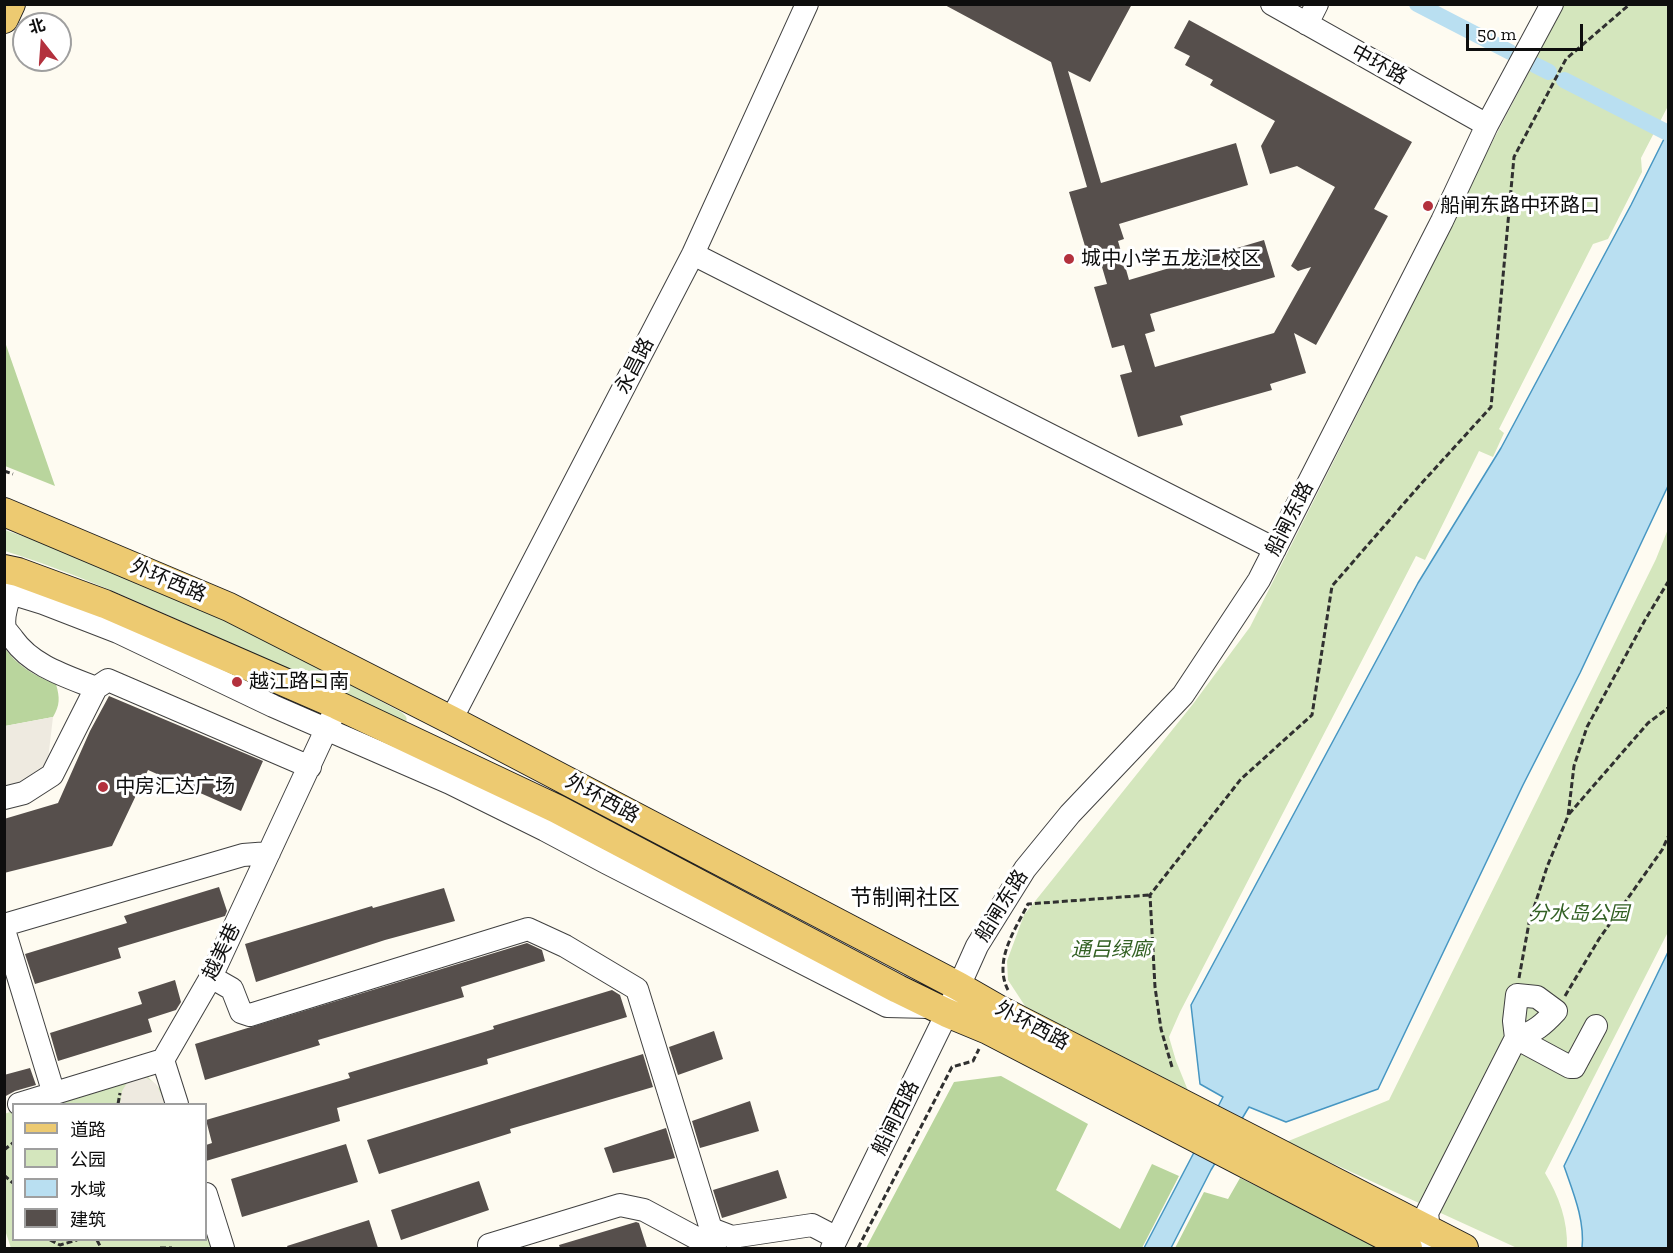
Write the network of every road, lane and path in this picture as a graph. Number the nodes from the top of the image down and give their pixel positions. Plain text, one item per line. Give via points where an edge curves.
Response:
1 (11, 4) edge
2 (807, 4) edge
3 (1272, 4) edge
4 (1552, 4) edge
5 (1630, 4) edge
6 (1312, 14) edge
7 (4, 19) edge
8 (1487, 125) junction
9 (693, 255) junction
10 (4, 471) edge
11 (13, 474) dead end
12 (10, 513) edge
13 (1275, 549) junction
14 (9, 577) edge
15 (1668, 582) edge
16 (96, 688) junction
17 (1668, 708) edge
18 (332, 717) junction
19 (451, 720) junction
20 (310, 767) junction
21 (4, 798) edge
22 (1568, 816) junction
23 (1668, 837) edge
24 (269, 853) junction
25 (1150, 895) junction
26 (4, 926) edge
27 (4, 930) edge
28 (9, 963) edge
29 (211, 977) junction
30 (958, 986) junction
31 (1517, 995) junction
32 (942, 1010) junction
33 (1556, 1011) junction
34 (993, 1020) junction
35 (1596, 1026) dead end
36 (1516, 1038) junction
37 (163, 1060) junction
38 (1172, 1067) dead end
39 (54, 1094) junction
40 (23, 1103) edge
41 (177, 1103) edge
42 (1245, 1150) junction
43 (207, 1197) edge
44 (1425, 1239) edge
45 (52, 1241) edge
46 (71, 1241) edge
47 (834, 1243) edge
48 (489, 1245) dead end
49 (160, 1248) edge
50 (172, 1248) edge
51 (223, 1248) edge
52 (715, 1248) edge
53 (858, 1248) edge
54 (1408, 1248) edge
55 (1464, 1248) edge

1 - 7 main road
2 - 9 street, 永昌路
3 - 6 street, 中环路
4 - 8 street, 船闸东路
5 - 25 path via 1566,59 1514,157 1491,407 1332,586 1312,715 1241,779
6 - 8 street, 中环路
8 - 13 street, 船闸东路
9 - 13 street
9 - 19 street, 永昌路
10 - 11 path
12 - 19 main road, 外环西路 via 229,607
13 - 30 street, 船闸东路 via 1183,695 1025,868 976,946
14 - 16 street via 5,628 18,646 54,671
14 - 18 main road, 外环西路 via 105,604
15 - 22 path via 1587,727 1574,766
16 - 20 street via 108,680
16 - 21 street via 52,775 24,793
17 - 22 path via 1648,723
18 - 20 street, 越美巷
18 - 32 main road, 外环西路 via 557,809
19 - 30 main road, 外环西路
20 - 24 street, 越美巷
22 - 31 path via 1529,923
23 - 33 path
24 - 26 street via 243,855
24 - 29 street, 越美巷
25 - 34 path via 1028,904 1007,949 1002,970 1008,990
25 - 38 path via 1155,987
27 - 28 street
28 - 39 street
29 - 37 street, 越美巷
29 - 47 street via 232,989 241,1012 250,1015 528,929 637,989 711,1229 732,1237 812,1225
30 - 32 street, 船闸西路
30 - 34 main road, 外环西路
31 - 33 street via 1537,997
31 - 36 street
32 - 34 main road, 外环西路
32 - 47 street, 船闸西路
33 - 36 street via 1542,1026
34 - 42 main road, 外环西路
34 - 53 path via 973,1061 952,1067
35 - 36 street via 1574,1067
36 - 44 street via 1427,1213
37 - 39 street
37 - 41 street
39 - 40 street
42 - 44 main road
42 - 54 main road
43 - 51 street
44 - 55 main road
45 - 46 path via 60,1245
48 - 52 street via 620,1205 644,1210
49 - 50 path

